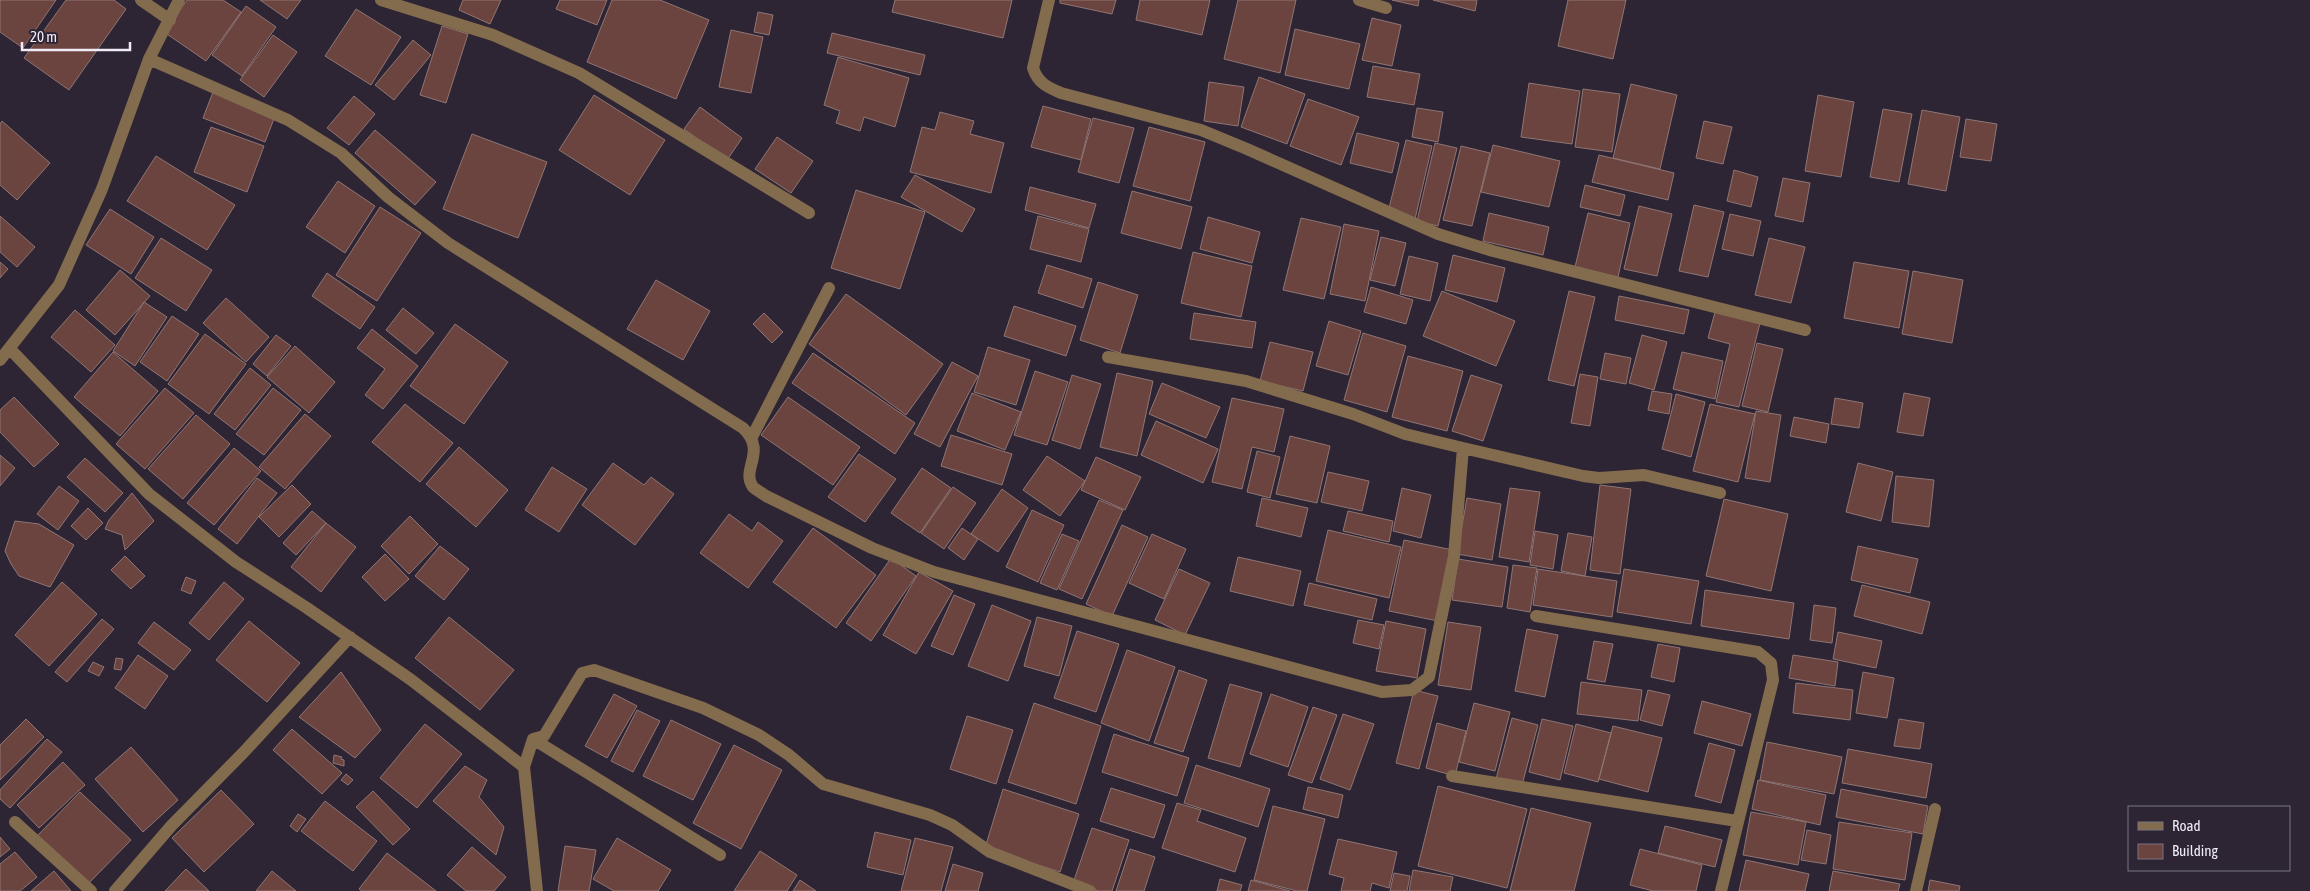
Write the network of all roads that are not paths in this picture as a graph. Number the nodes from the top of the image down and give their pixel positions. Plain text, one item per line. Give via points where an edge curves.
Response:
1 (141, 0) edge
2 (179, 0) edge
3 (381, 0) edge
4 (1049, 0) edge
5 (1359, 0) edge
6 (1386, 8) dead end
7 (170, 20) junction
8 (149, 60) junction
9 (809, 213) dead end
10 (829, 288) dead end
11 (1804, 330) dead end
12 (10, 350) junction
13 (1108, 357) dead end
14 (0, 360) edge
15 (752, 437) junction
16 (1463, 448) junction
17 (1720, 493) dead end
18 (1536, 616) dead end
19 (350, 637) junction
20 (533, 739) junction
21 (524, 767) junction
22 (1452, 776) dead end
23 (1934, 809) dead end
24 (1737, 820) junction
25 (16, 822) dead end
26 (720, 855) dead end
27 (91, 891) edge
28 (115, 891) edge
29 (537, 891) edge
30 (1090, 891) edge
31 (1721, 891) edge
32 (1916, 891) edge

1 - 7 street
2 - 7 street
3 - 9 street via 494,35 580,73
4 - 11 street via 1033,68 1044,85 1061,93 1201,130 1438,234 1503,254
5 - 6 street
7 - 8 street
8 - 12 street via 102,189 59,285
8 - 15 street via 288,120 341,153 388,196 448,243 743,428
10 - 15 street
12 - 14 street
12 - 19 street via 149,494 236,562
13 - 16 street via 1246,381 1353,414 1405,434
15 - 16 street via 754,454 750,475 753,486 766,496 881,551 943,574 1382,692 1400,693 1412,690 1429,677 1454,556
16 - 17 street via 1583,476 1644,475
18 - 24 street via 1758,652 1771,663 1773,680
19 - 21 street
19 - 28 street via 172,824
20 - 21 street
20 - 26 street
20 - 30 street via 544,736 582,673 594,670 610,674 703,708 759,735 823,784 930,815 952,825 990,852
21 - 29 street
22 - 24 street
23 - 32 street
24 - 31 street
25 - 27 street

